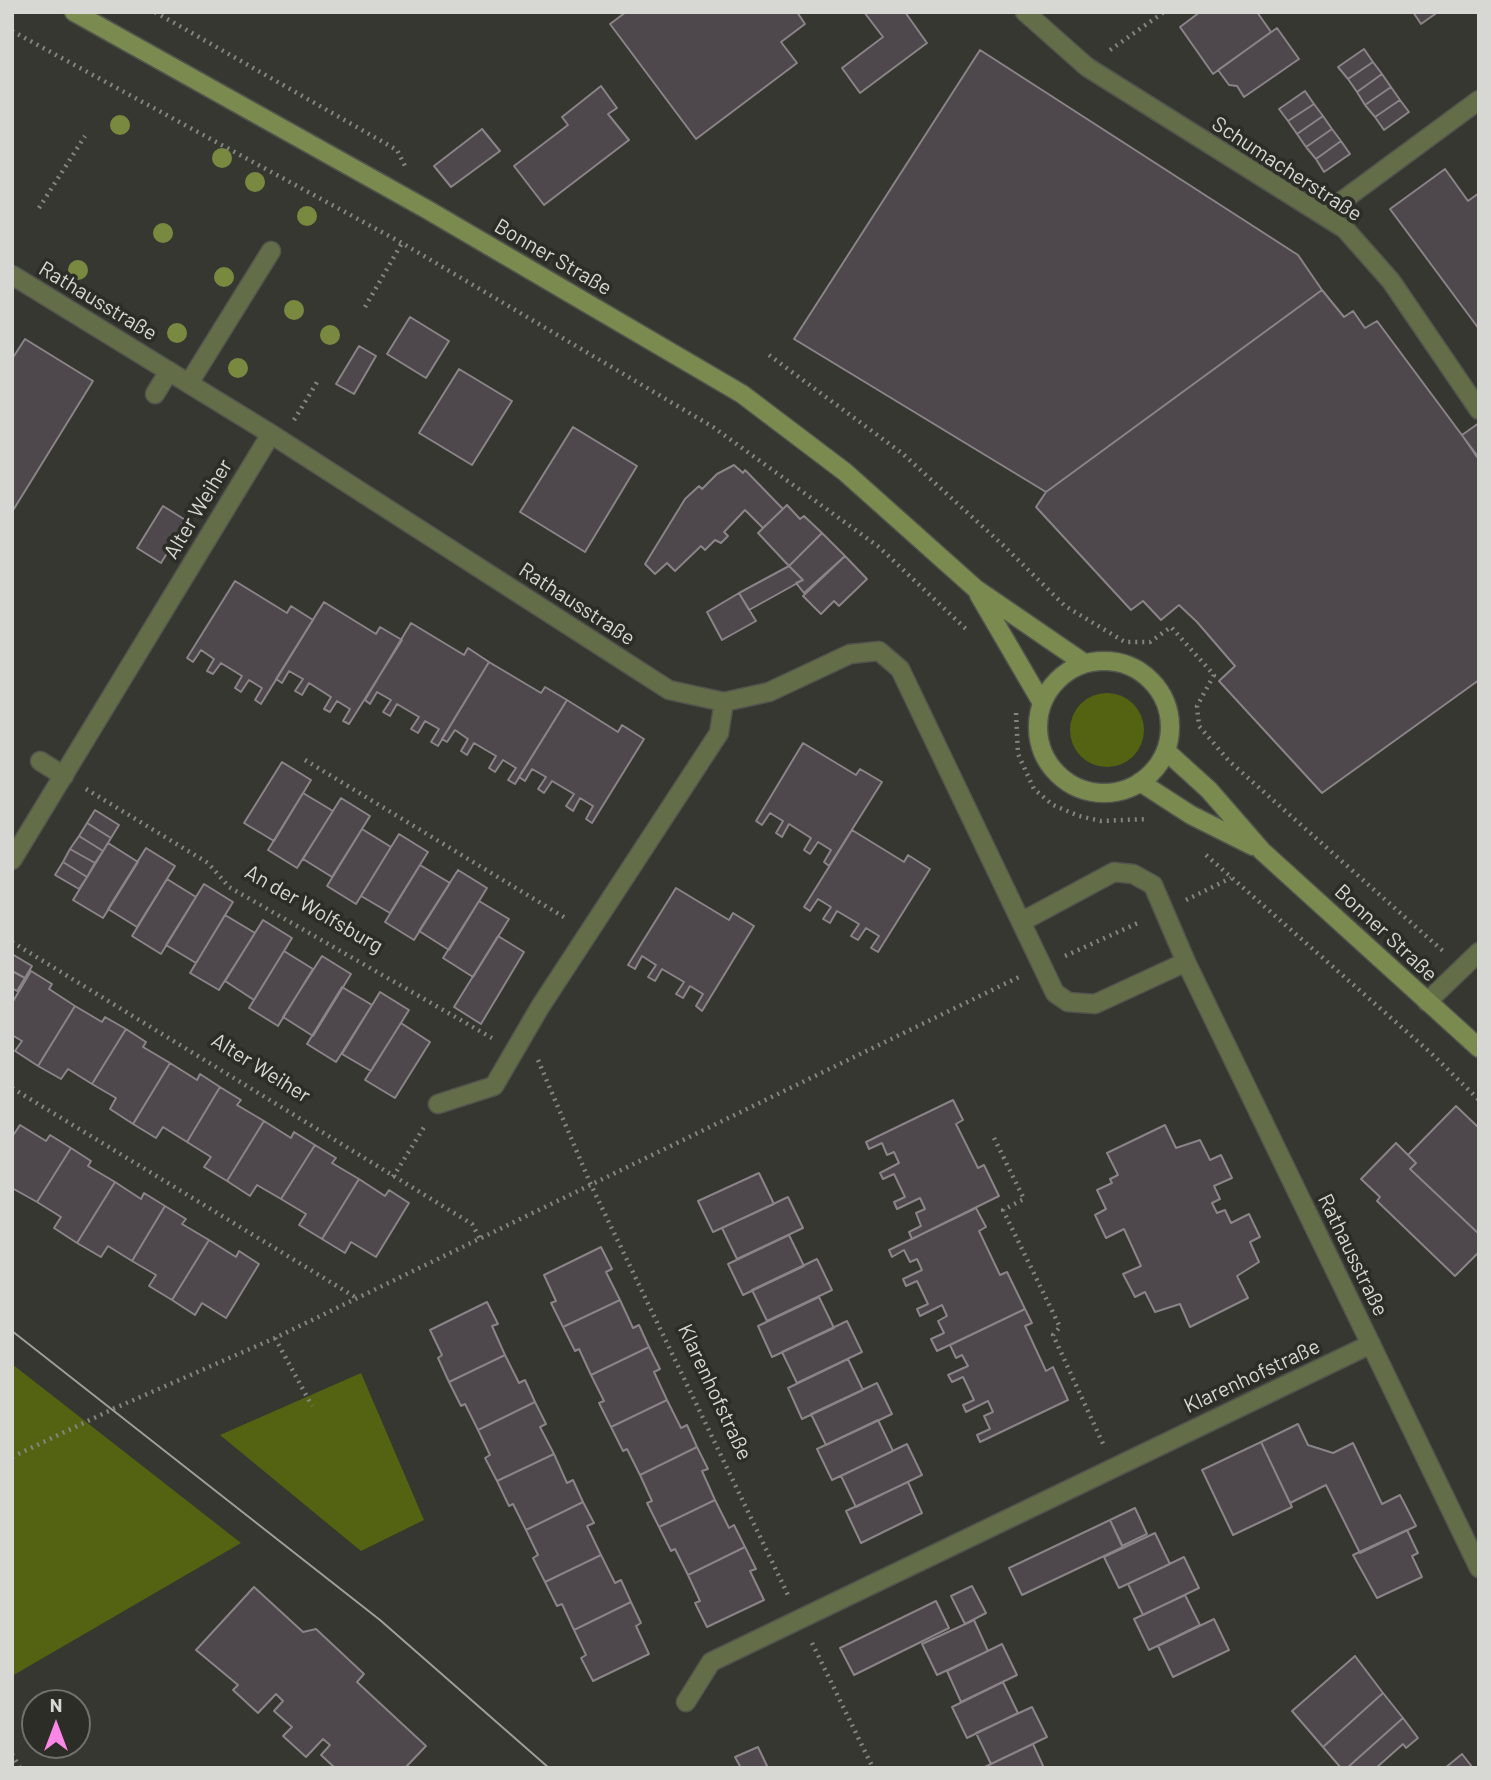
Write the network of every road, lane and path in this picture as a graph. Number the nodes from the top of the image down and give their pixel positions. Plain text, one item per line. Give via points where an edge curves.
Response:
1 (74, 12) edge
2 (155, 12) edge
3 (1025, 12) edge
4 (1164, 12) edge
5 (12, 32) edge
6 (1087, 67) junction
7 (1479, 100) edge
8 (85, 136) dead end
9 (40, 208) dead end
10 (429, 210) junction
11 (1323, 215) junction
12 (401, 243) junction
13 (271, 251) dead end
14 (12, 275) edge
15 (365, 307) dead end
16 (769, 355) dead end
17 (169, 371) junction
18 (319, 379) dead end
19 (189, 383) junction
20 (155, 394) dead end
21 (1479, 410) edge
22 (276, 438) junction
23 (976, 589) junction
24 (969, 633) dead end
25 (1084, 663) junction
26 (724, 702) junction
27 (1042, 703) junction
28 (1016, 710) dead end
29 (1166, 751) junction
30 (305, 760) dead end
31 (40, 761) dead end
32 (64, 776) junction
33 (1140, 782) junction
34 (1158, 822) dead end
35 (1262, 851) junction
36 (12, 860) edge
37 (1164, 909) junction
38 (1021, 922) junction
39 (589, 932) junction
40 (12, 942) edge
41 (1479, 953) edge
42 (1186, 962) junction
43 (1041, 967) junction
44 (1461, 968) junction
45 (1427, 1002) junction
46 (526, 1031) junction
47 (1479, 1048) edge
48 (513, 1051) junction
49 (12, 1088) edge
50 (1479, 1100) edge
51 (438, 1104) joint
52 (994, 1138) dead end
53 (393, 1177) junction
54 (591, 1185) junction
55 (480, 1239) junction
56 (355, 1297) junction
57 (275, 1338) junction
58 (1371, 1345) junction
59 (312, 1406) dead end
60 (12, 1457) edge
61 (1114, 1466) junction
62 (1479, 1569) edge
63 (799, 1618) junction
64 (686, 1702) dead end
65 (12, 1754) edge
66 (20, 1768) edge
67 (873, 1768) edge

1 - 10 street, Bonner Straße
2 - 10 path via 397,150
3 - 6 street, Schumacherstraße
4 - 6 path
5 - 12 path
6 - 11 street, Schumacherstraße
7 - 11 street
8 - 9 path
10 - 23 street, Bonner Straße via 742,394 845,472
11 - 21 street, Schumacherstraße via 1345,229 1391,281
12 - 15 path
12 - 24 path via 712,427 879,547
13 - 19 street
14 - 17 street, Rathausstraße
16 - 44 path via 903,454 1065,607 1125,642 1150,642 1171,627 1214,676 1197,706 1199,726 1229,761
17 - 19 street, Rathausstraße
17 - 20 street
18 - 22 path
19 - 22 street, Rathausstraße
22 - 26 street, Rathausstraße via 669,690
22 - 32 street, Alter Weiher
23 - 25 street, Bonner Straße
23 - 27 street, Bonner Straße
25 - 27 street via 1052,685
25 - 29 street via 1109,660 1132,667 1153,682 1170,719
26 - 38 street, Rathausstraße via 769,692 850,654 880,651 900,668
26 - 39 street via 719,733
27 - 33 street via 1037,730 1044,757 1062,778 1087,791 1114,793
28 - 34 path via 1018,754 1034,789 1053,805 1101,821 1149,818
29 - 33 street via 1156,769
29 - 35 street, Bonner Straße via 1209,790
30 - 39 path
31 - 32 street
32 - 36 street, Alter Weiher
32 - 48 path, An der Wolfsburg via 208,863 229,887
33 - 35 street, Bonner Straße
35 - 45 street, Bonner Straße
37 - 38 street, Rathausstraße via 1153,885 1133,874 1114,872
37 - 42 street, Rathausstraße
37 - 43 path
37 - 50 path via 1231,878
38 - 43 street, Rathausstraße
39 - 46 street
40 - 53 path, Alter Weiher
41 - 44 street
42 - 43 street, Rathausstraße via 1095,1004 1068,1002 1055,993
42 - 58 street, Rathausstraße
43 - 54 path
44 - 45 street
45 - 47 street, Bonner Straße
46 - 48 street
46 - 54 path, Klarenhofstraße
48 - 51 street via 495,1086
49 - 56 path
51 - 53 path
52 - 61 path via 1024,1199 1003,1210 1060,1327 1053,1335
53 - 55 path, Alter Weiher via 471,1224
54 - 55 path
54 - 63 path, Klarenhofstraße
55 - 56 path
56 - 57 path
57 - 59 path
57 - 60 path
58 - 61 street, Klarenhofstraße
58 - 62 street, Rathausstraße
61 - 63 street, Klarenhofstraße
63 - 64 street, Klarenhofstraße via 711,1662
63 - 67 path, Klarenhofstraße
65 - 66 path

